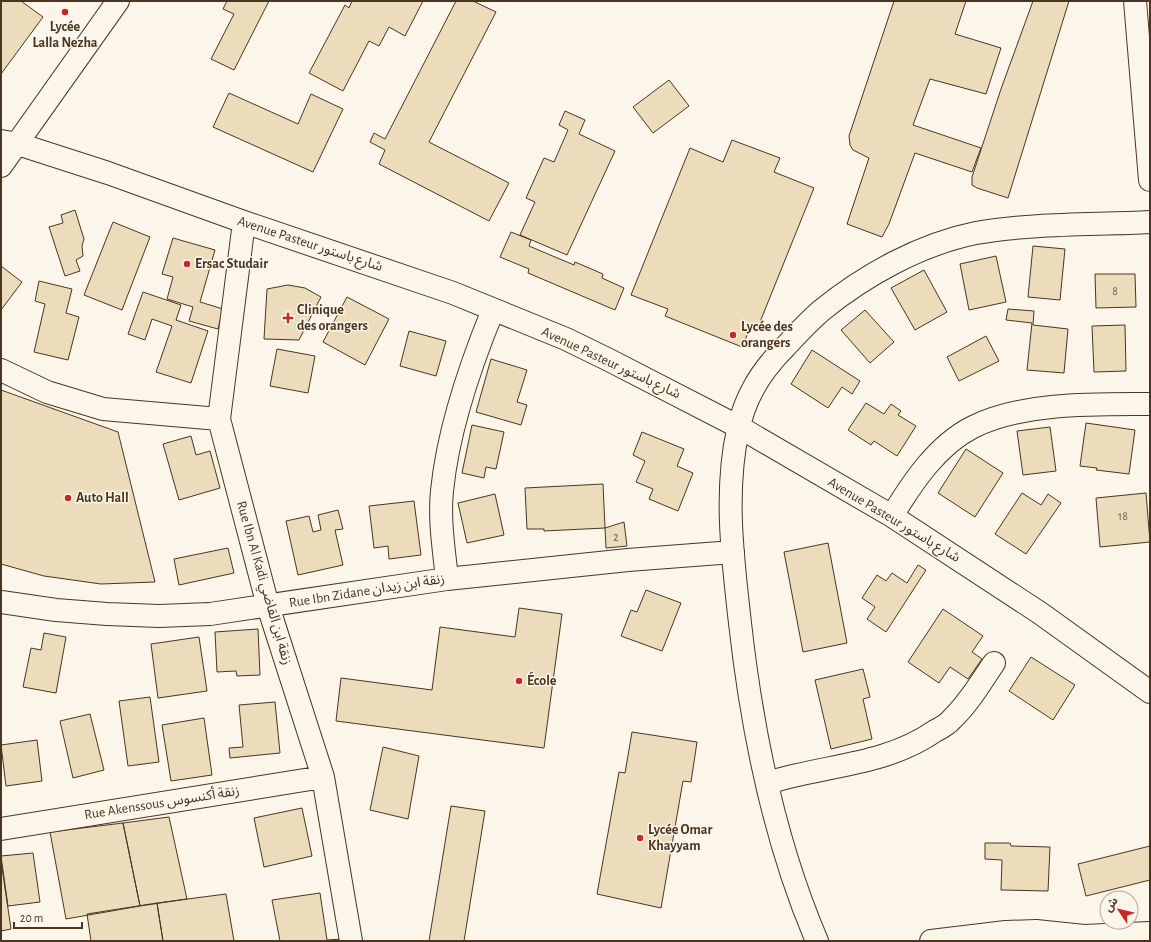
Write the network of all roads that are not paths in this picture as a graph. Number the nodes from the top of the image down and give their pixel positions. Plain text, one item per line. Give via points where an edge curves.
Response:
1 (118, 1) edge
2 (1135, 1) edge
3 (9, 143) edge
4 (1, 166) edge
5 (1150, 180) edge
6 (244, 222) junction
7 (1150, 222) edge
8 (493, 310) junction
9 (1, 370) edge
10 (1150, 404) edge
11 (219, 419) junction
12 (739, 427) junction
13 (892, 516) junction
14 (733, 552) junction
15 (446, 579) junction
16 (1, 602) edge
17 (268, 606) junction
18 (994, 663) dead end
19 (1150, 692) edge
20 (323, 777) junction
21 (767, 783) junction
22 (1, 829) edge
23 (1150, 933) edge
24 (351, 941) edge
25 (817, 941) edge
26 (931, 941) edge

1 - 3 street
2 - 5 street
3 - 4 street
3 - 6 street, Avenue Pasteur شارع باستور via 108,172
6 - 8 street, Avenue Pasteur شارع باستور via 390,270
6 - 11 street, Rue Ibn Al Kadi زنقة ابن القاضي
7 - 12 street via 1003,229 973,234 893,263 821,311 774,359 752,391
8 - 12 street, Avenue Pasteur شارع باستور via 610,360
8 - 15 street via 475,352 446,466 442,492 442,530
9 - 11 street via 47,392 103,409
10 - 13 street via 1083,404 1043,409 1002,416 973,427 957,437 933,459 911,485
11 - 17 street, Rue Ibn Al Kadi زنقة ابن القاضي
12 - 13 street, Avenue Pasteur شارع باستور
12 - 14 street via 731,495
13 - 19 street, Avenue Pasteur شارع باستور via 1040,613
14 - 15 street, Rue Ibn Zidane زنقة ابن زيدان
14 - 21 street via 743,653
15 - 17 street, Rue Ibn Zidane زنقة ابن زيدان
16 - 17 street, Rue Ibn Zidane زنقة ابن زيدان via 56,610 159,616 210,614
17 - 20 street, Rue Ibn Al Kadi زنقة ابن القاضي
18 - 21 street via 952,720 926,738 886,756 795,774
20 - 22 street, Rue Akenssous زنقة أكنسوس
20 - 24 street, Rue Ibn Al Kadi زنقة ابن القاضي
21 - 25 street via 786,855
23 - 26 street via 1084,936 1036,931 1006,932

